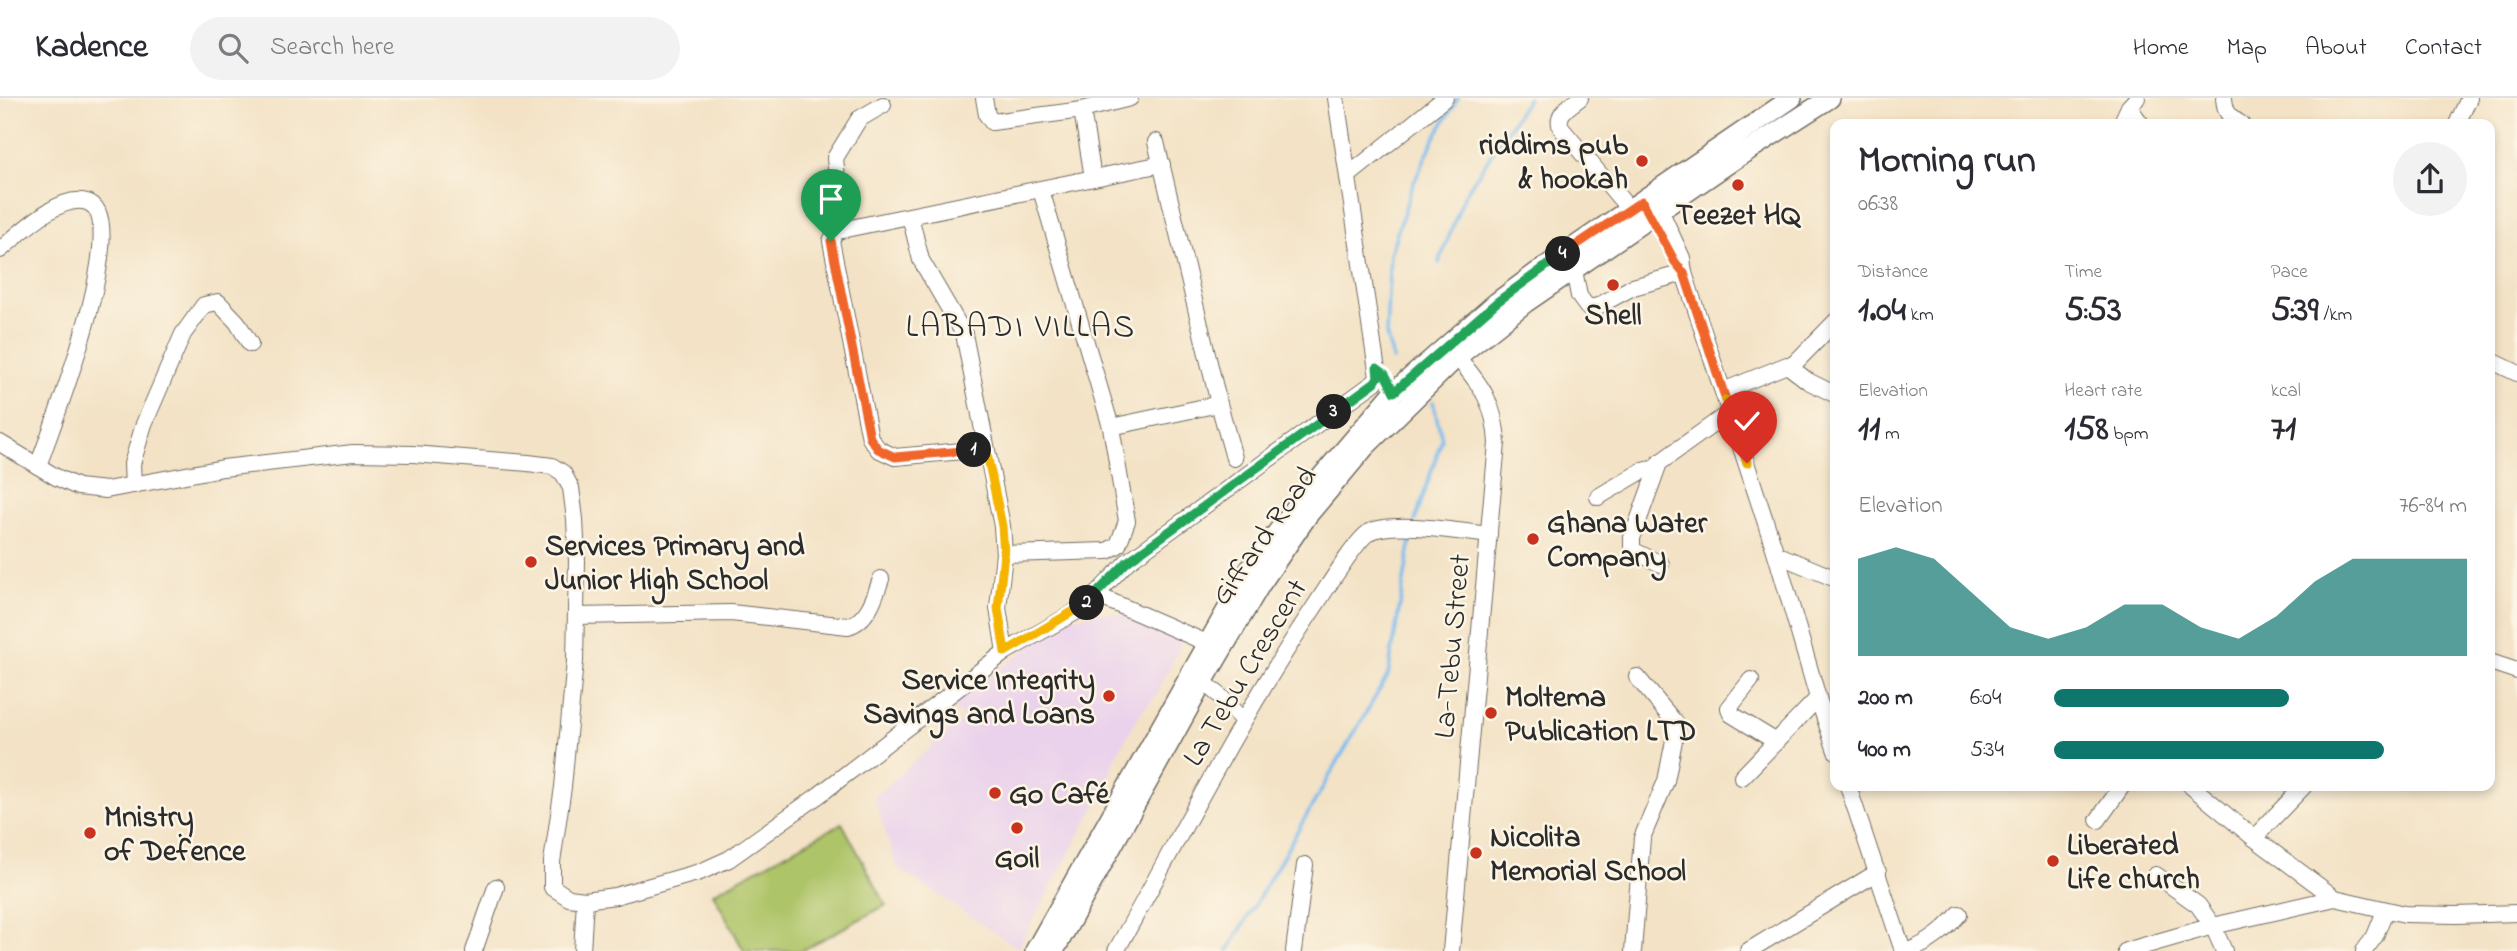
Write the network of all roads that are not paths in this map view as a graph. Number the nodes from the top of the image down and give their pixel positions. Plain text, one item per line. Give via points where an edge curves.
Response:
1 (985, 98) edge
2 (1130, 98) edge
3 (1336, 98) edge
4 (1445, 98) edge
5 (1580, 98) edge
6 (1792, 98) edge
7 (1830, 98) edge
8 (2224, 98) edge
9 (2469, 98) edge
10 (2133, 103) edge
11 (883, 105) dead end
12 (1082, 110) junction
13 (2124, 119) edge
14 (2233, 119) edge
15 (2459, 119) edge
16 (1156, 142) dead end
17 (1162, 164) junction
18 (1349, 175) junction
19 (1093, 178) junction
20 (1041, 190) junction
21 (1647, 206) junction
22 (910, 216) junction
23 (842, 230) junction
24 (0, 250) edge
25 (1574, 270) junction
26 (1684, 273) junction
27 (1830, 327) edge
28 (250, 344) dead end
29 (1457, 357) junction
30 (2495, 362) edge
31 (1791, 367) junction
32 (1377, 368) junction
33 (2517, 373) edge
34 (1723, 391) junction
35 (1394, 392) junction
36 (1830, 392) edge
37 (1219, 404) junction
38 (1730, 412) junction
39 (1111, 427) junction
40 (0, 443) edge
41 (986, 449) junction
42 (1234, 458) dead end
43 (38, 466) junction
44 (1657, 468) junction
45 (133, 485) junction
46 (1598, 498) dead end
47 (1489, 535) junction
48 (1004, 554) junction
49 (1776, 554) junction
50 (1661, 564) dead end
51 (1830, 576) edge
52 (881, 579) dead end
53 (1096, 595) junction
54 (576, 616) junction
55 (1207, 643) junction
56 (1005, 652) junction
57 (2495, 664) edge
58 (2517, 671) edge
59 (1637, 677) dead end
60 (1751, 680) dead end
61 (1202, 682) junction
62 (1818, 698) junction
63 (1243, 722) junction
64 (1830, 733) edge
65 (1775, 741) junction
66 (1742, 777) dead end
67 (1850, 791) edge
68 (2118, 791) edge
69 (2197, 791) edge
70 (2299, 791) edge
71 (2098, 820) dead end
72 (2254, 838) junction
73 (1305, 865) dead end
74 (1878, 872) junction
75 (2156, 875) dead end
76 (496, 887) dead end
77 (2334, 898) junction
78 (585, 900) junction
79 (2385, 911) junction
80 (2517, 912) edge
81 (1959, 914) dead end
82 (2213, 926) junction
83 (474, 951) edge
84 (582, 951) edge
85 (1035, 951) edge
86 (1054, 951) edge
87 (1116, 951) edge
88 (1294, 951) edge
89 (1451, 951) edge
90 (1633, 951) edge
91 (1748, 951) edge
92 (1906, 951) edge
93 (2126, 951) edge
94 (2224, 951) edge
95 (2364, 951) edge

1 - 12 street via 992,122
2 - 12 street
3 - 18 street
4 - 18 street
5 - 21 street via 1561,113 1559,121
6 - 21 main road, Giffard Road
7 - 21 main road, Giffard Road
8 - 14 street via 2225,110
9 - 15 street
10 - 13 street
11 - 23 street via 859,119 835,159
12 - 19 street
16 - 17 street
17 - 19 street
17 - 37 street
18 - 32 street
19 - 20 street
20 - 22 street
20 - 39 street
21 - 25 main road, Giffard Road
21 - 26 street
21 - 35 main road, Giffard Road via 1497,302
22 - 23 street
22 - 41 street via 921,260 964,334
23 - 41 street via 836,231 831,241 870,438 878,449 895,457
24 - 43 street via 38,218 64,204 82,201 97,208 102,228 98,271 85,331
25 - 26 street via 1579,296 1587,307 1596,307 1633,287
25 - 29 main road, Giffard Road
26 - 34 street
27 - 31 street
28 - 45 street via 218,302 204,305 183,334 144,424 132,464
29 - 47 street, La-Tebu Street via 1482,388 1494,413 1497,443
29 - 61 main road, Giffard Road via 1365,447 1308,515
30 - 33 street
31 - 34 street via 1782,366
31 - 36 street
32 - 35 street
32 - 53 street via 1375,382 1127,562
34 - 38 street
35 - 55 main road, Giffard Road via 1299,503 1250,569
37 - 39 street
37 - 42 street
38 - 44 street via 1663,458
38 - 49 street
39 - 48 street via 1126,521 1118,545 1107,551
40 - 43 street
41 - 48 street
43 - 45 street via 78,487 106,490
44 - 46 street via 1642,471
44 - 50 street via 1632,550
45 - 54 street via 354,453 551,466 563,473 570,488
47 - 63 street, La Tebu Crescent via 1397,526 1367,534 1289,645
47 - 89 street, La-Tebu Street
48 - 56 street via 998,608
49 - 51 street
49 - 62 street
52 - 54 street via 871,606 856,624 848,626 731,613
53 - 55 street
53 - 56 street
54 - 78 street via 552,887 569,898
55 - 85 main road, Giffard Road
56 - 78 street via 729,859 700,872
57 - 58 street
59 - 90 street via 1677,725 1666,781 1642,838
60 - 65 street via 1729,708 1731,714
61 - 63 street
61 - 86 main road, Giffard Road
62 - 64 street
62 - 65 street
63 - 87 street, La Tebu Crescent
65 - 66 street
67 - 74 street
68 - 71 street
69 - 72 street
70 - 72 street
72 - 77 street
73 - 88 street
74 - 91 street
74 - 92 street
75 - 82 street via 2198,905
76 - 83 street
77 - 79 street
77 - 82 street
78 - 84 street
79 - 80 street
79 - 95 street
81 - 92 street via 1926,944
82 - 93 street
82 - 94 street

